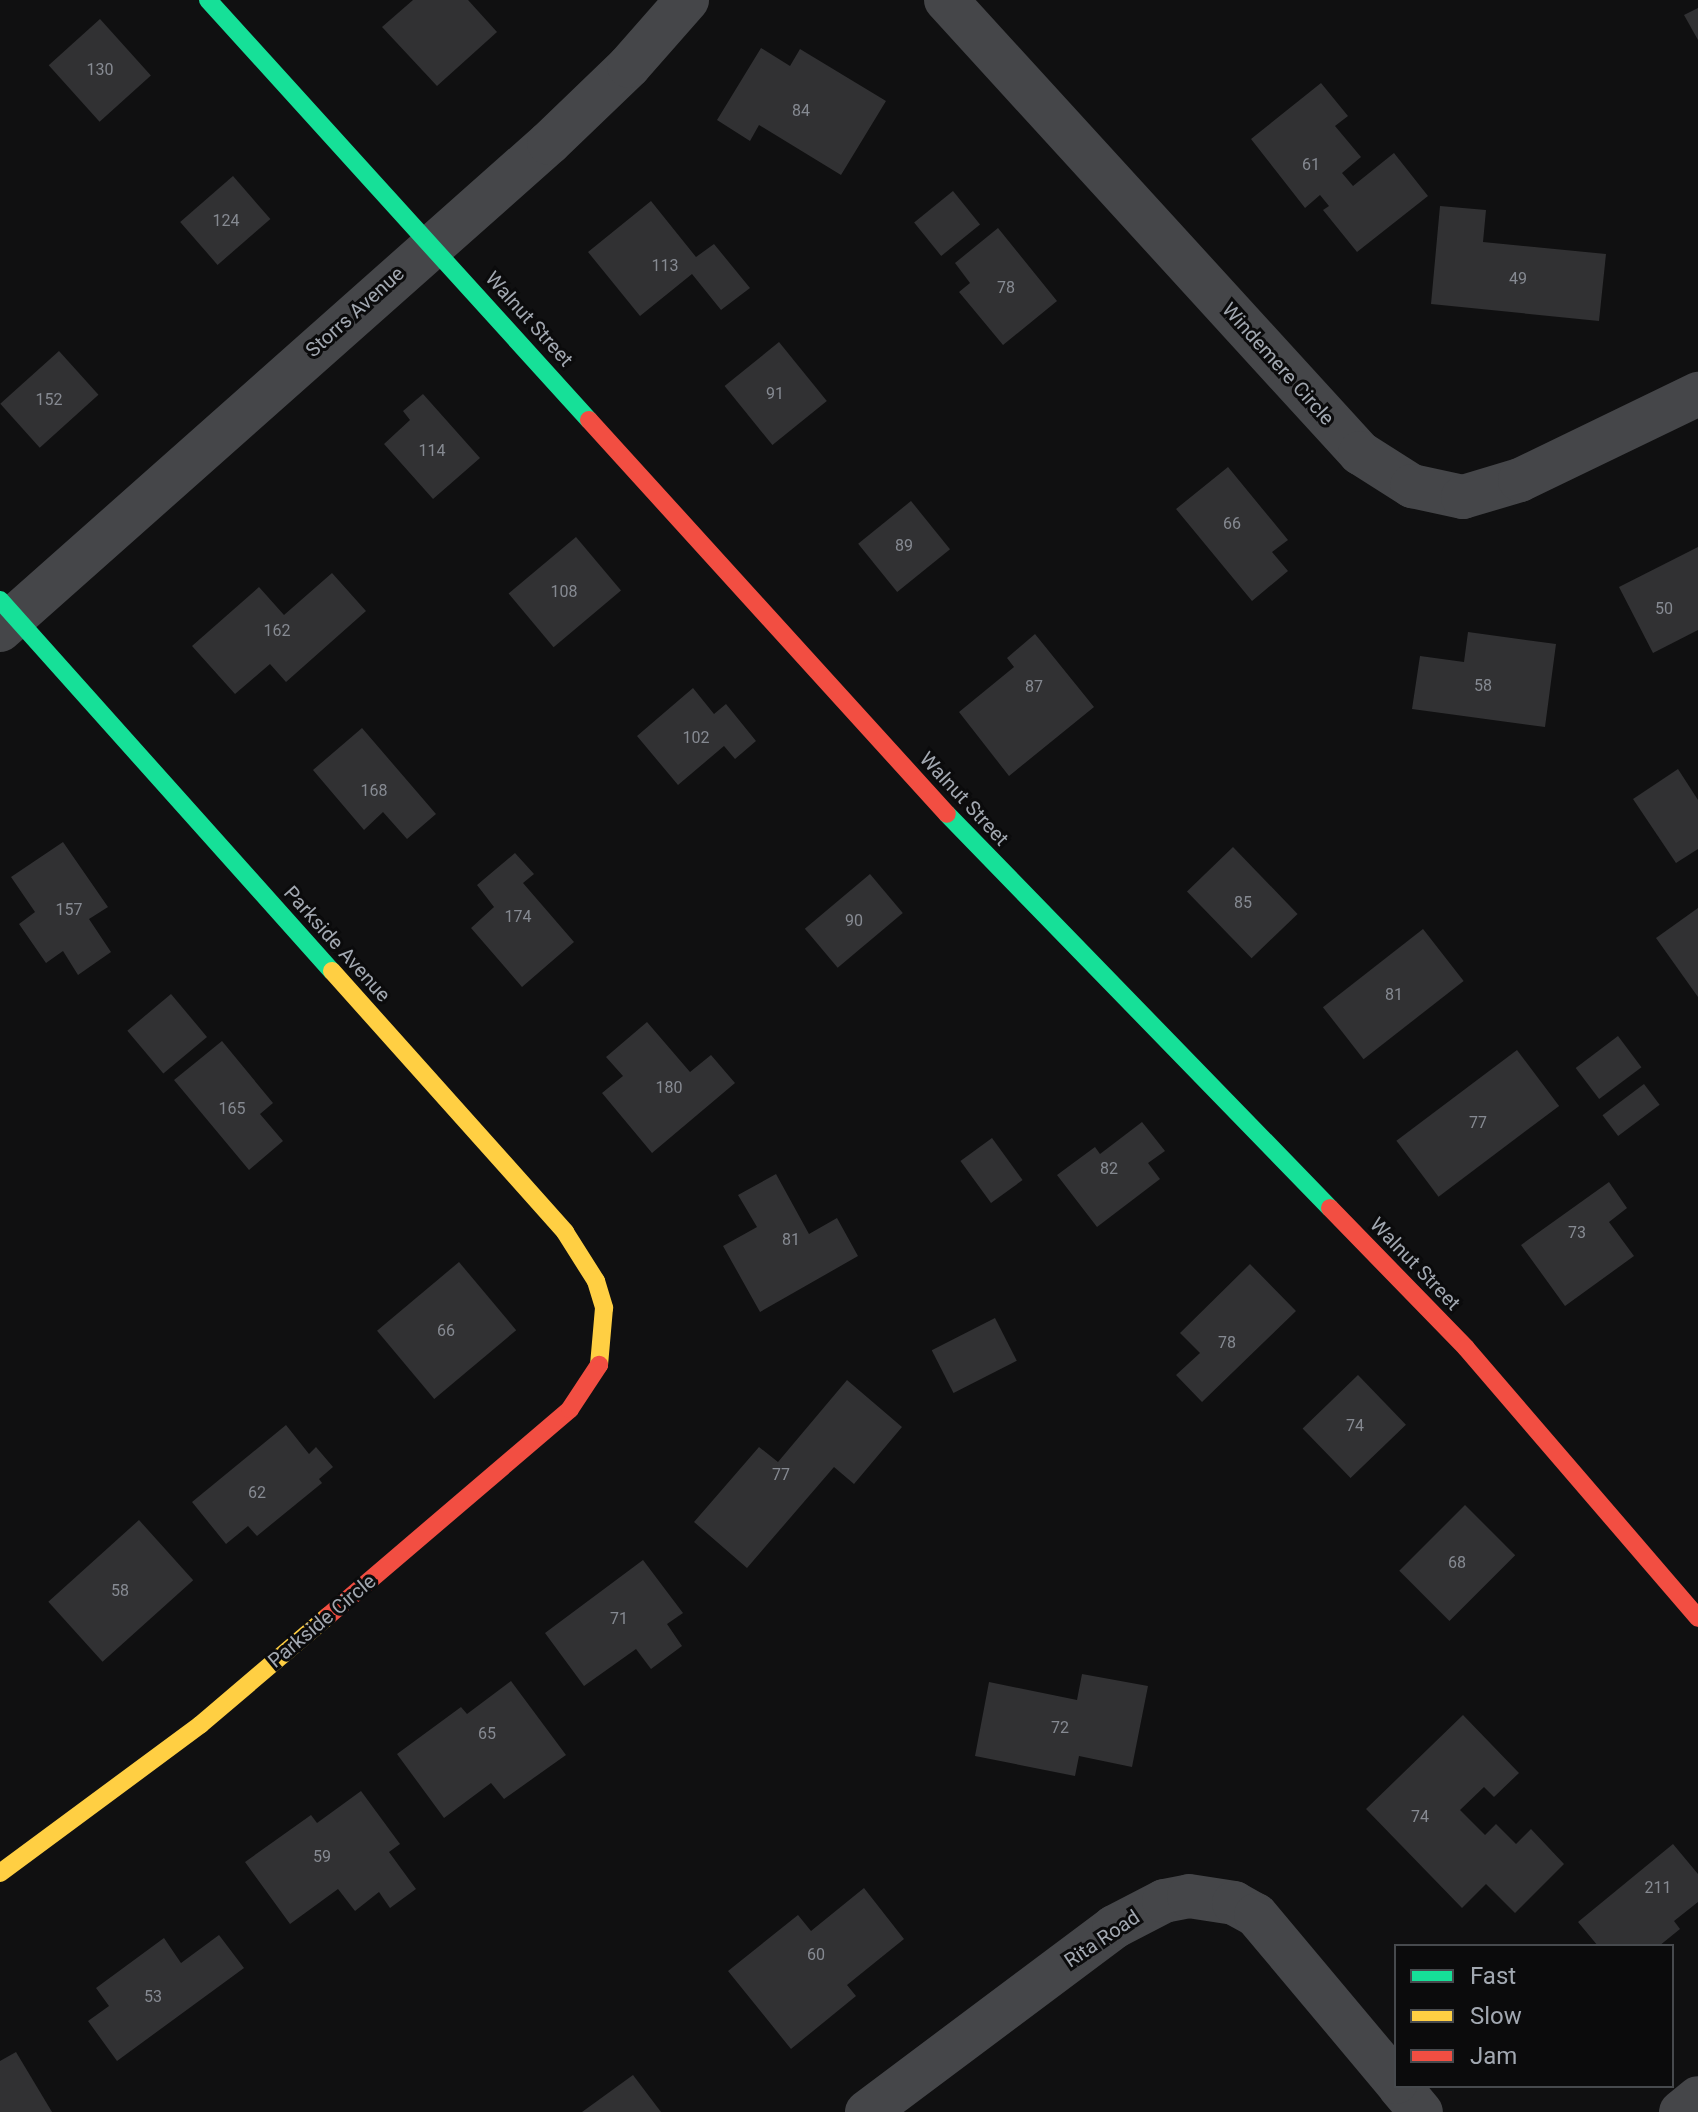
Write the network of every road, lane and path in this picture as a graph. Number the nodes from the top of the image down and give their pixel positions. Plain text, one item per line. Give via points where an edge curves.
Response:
1 (208, 0) edge
2 (687, 0) edge
3 (946, 0) edge
4 (431, 244) junction
5 (1698, 394) edge
6 (5, 616) edge
7 (604, 1335) joint
8 (1698, 1618) edge
9 (0, 1873) edge
10 (1394, 2079) edge
11 (1401, 2088) edge
12 (1698, 2098) edge
13 (867, 2112) edge
14 (1421, 2112) edge
15 (1681, 2112) edge

1 - 4 street, Walnut Street
2 - 4 street, Storrs Avenue via 588,106
3 - 5 street, Windemere Circle via 1360,453 1412,486 1463,497 1520,480
4 - 6 street, Storrs Avenue
4 - 8 street, Walnut Street via 968,837 1466,1348
6 - 7 street, Parkside Avenue via 565,1232 596,1281
7 - 9 street, Parkside Circle via 600,1363 588,1386 545,1432 200,1725
10 - 13 street, Rita Road via 1256,1915 1234,1903 1189,1896 1164,1901 1114,1927
11 - 14 street, Rita Road
12 - 15 street

